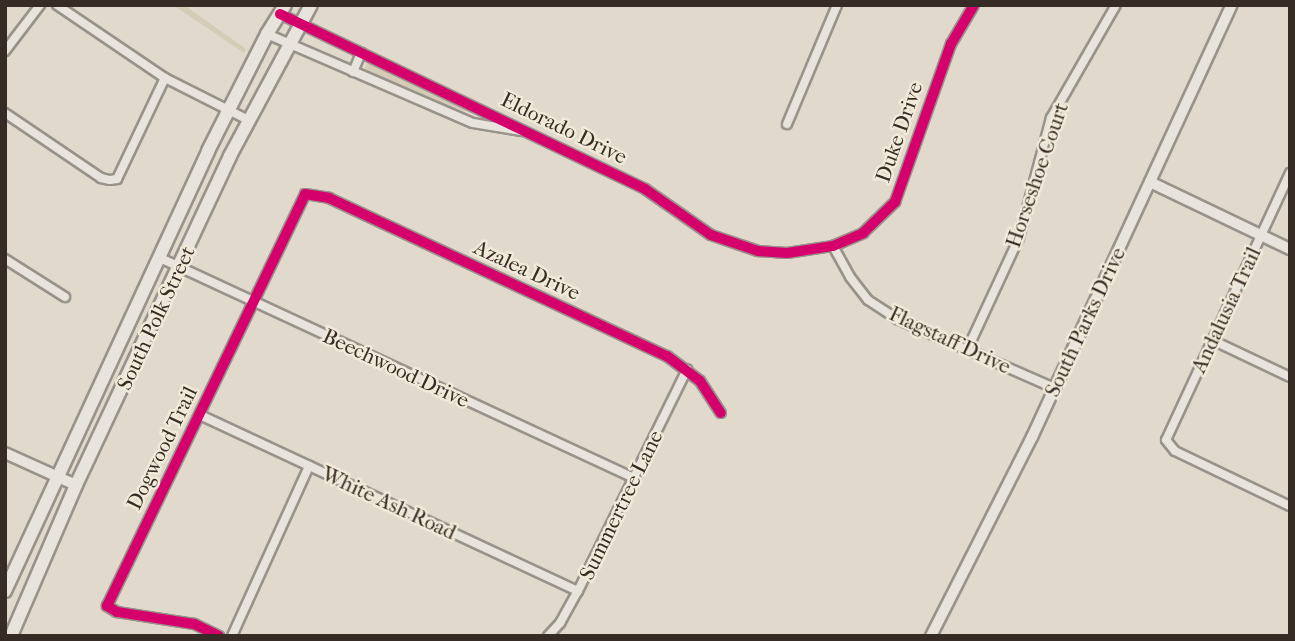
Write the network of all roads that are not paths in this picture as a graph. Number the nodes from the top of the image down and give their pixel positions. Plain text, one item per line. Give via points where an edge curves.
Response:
1 (40, 5) edge
2 (57, 5) edge
3 (312, 5) edge
4 (837, 5) edge
5 (974, 5) edge
6 (1116, 5) edge
7 (1232, 5) edge
8 (283, 10) edge
9 (301, 25) junction
10 (267, 34) junction
11 (290, 46) junction
12 (5, 51) edge
13 (361, 53) junction
14 (353, 72) junction
15 (165, 78) junction
16 (229, 109) junction
17 (5, 113) edge
18 (248, 120) junction
19 (787, 124) dead end
20 (528, 132) junction
21 (1290, 173) edge
22 (1150, 182) junction
23 (301, 202) joint
24 (1261, 235) junction
25 (833, 246) junction
26 (1290, 248) edge
27 (158, 257) junction
28 (5, 259) edge
29 (179, 266) junction
30 (65, 297) dead end
31 (253, 303) junction
32 (1212, 340) junction
33 (967, 350) junction
34 (687, 369) junction
35 (1290, 377) edge
36 (1054, 388) junction
37 (721, 413) dead end
38 (200, 415) junction
39 (5, 453) edge
40 (309, 466) junction
41 (58, 477) junction
42 (634, 478) junction
43 (76, 485) junction
44 (1290, 506) edge
45 (5, 591) edge
46 (579, 591) junction
47 (10, 636) edge
48 (219, 636) edge
49 (232, 636) edge
50 (548, 636) edge
51 (930, 636) edge

1 - 12 street
2 - 15 street
3 - 9 main road, South Polk Street
4 - 19 street
5 - 25 street, Duke Drive via 951,44 895,202 863,233
6 - 33 street, Horseshoe Court via 1051,118 1019,238
7 - 22 street, South Parks Drive
8 - 9 street, Eldorado Drive
8 - 10 main road, South Polk Street
9 - 11 main road, South Polk Street
9 - 13 street, Eldorado Drive
10 - 11 street, Eldorado Drive
10 - 16 main road, South Polk Street
11 - 14 street, Eldorado Drive
11 - 18 main road, South Polk Street
13 - 14 street
13 - 20 street, Eldorado Drive
14 - 20 street, Eldorado Drive via 473,123
15 - 16 street
15 - 17 street via 117,179 101,178
16 - 18 street
16 - 27 main road, South Polk Street
18 - 29 main road, South Polk Street
20 - 25 street, Eldorado Drive via 645,188 711,236 730,244 787,253
21 - 24 street, Andalusia Trail
22 - 24 street
22 - 36 street, South Parks Drive
23 - 31 street, Dogwood Trail
23 - 34 street, Azalea Drive via 305,194 329,198
24 - 26 street
24 - 32 street, Andalusia Trail
25 - 33 street, Flagstaff Drive via 869,300 897,319
27 - 29 street, Beechwood Drive
27 - 41 main road, South Polk Street
28 - 30 street
29 - 31 street, Beechwood Drive
29 - 43 main road, South Polk Street
31 - 38 street, Dogwood Trail
31 - 42 street, Beechwood Drive
32 - 35 street
32 - 44 street, Andalusia Trail via 1167,435 1168,446
33 - 36 street, Flagstaff Drive
34 - 37 street, Azalea Drive
34 - 42 street, Summertree Lane
36 - 51 street, South Parks Drive
38 - 40 street, White Ash Road
38 - 48 street, Dogwood Trail via 107,606 117,612 194,624
39 - 41 street
40 - 46 street, White Ash Road
40 - 49 street
41 - 43 street
41 - 45 main road, South Polk Street
42 - 46 street, Summertree Lane
43 - 47 main road, South Polk Street
46 - 50 street, Summertree Lane

